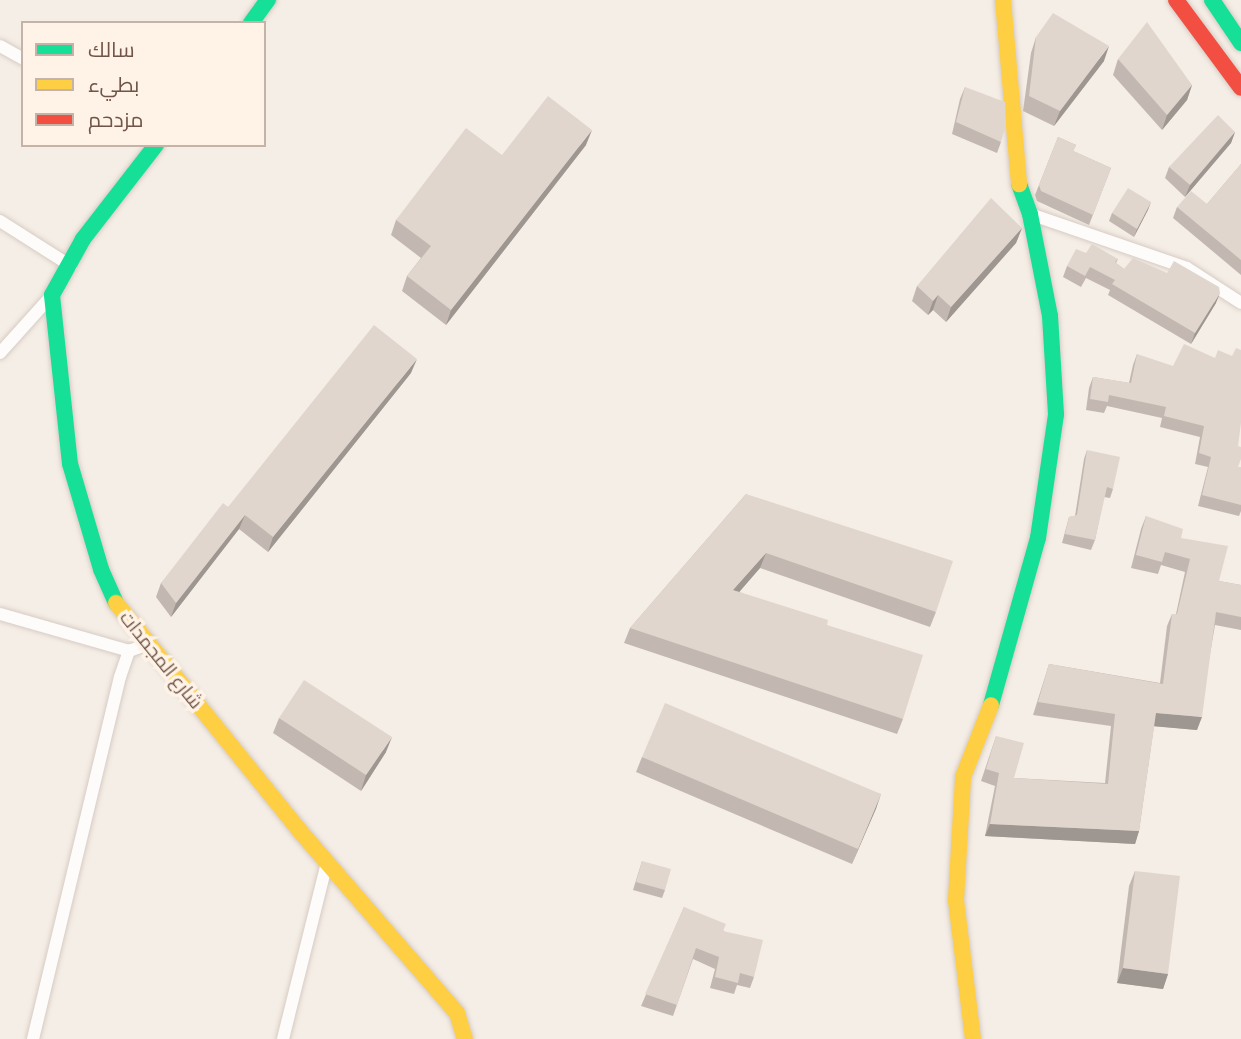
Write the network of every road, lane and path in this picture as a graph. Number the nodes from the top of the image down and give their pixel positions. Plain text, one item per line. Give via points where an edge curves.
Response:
1 (268, 0) edge
2 (1003, 0) edge
3 (1176, 0) edge
4 (1212, 0) edge
5 (252, 21) edge
6 (1241, 43) edge
7 (0, 46) edge
8 (21, 58) edge
9 (1241, 88) edge
10 (154, 147) edge
11 (1030, 214) junction
12 (0, 221) edge
13 (71, 266) junction
14 (52, 295) junction
15 (1241, 303) edge
16 (0, 353) edge
17 (0, 614) edge
18 (148, 644) junction
19 (130, 650) junction
20 (327, 862) junction
21 (33, 1039) edge
22 (283, 1039) edge
23 (465, 1039) edge
24 (973, 1039) edge

1 - 5 main road
2 - 11 main road via 1017,178
3 - 9 main road
4 - 6 main road
7 - 8 street
10 - 13 main road via 83,239
11 - 15 street via 1187,268
11 - 24 main road via 1050,316 1056,414 1038,538 991,704 963,777 956,900
12 - 13 street
13 - 14 main road
14 - 16 street
14 - 18 main road, شارع المجمدات via 60,402 86,527 119,609
17 - 19 street
18 - 19 street
18 - 20 main road, شارع المجمدات
19 - 21 street
20 - 22 street
20 - 23 main road, شارع المجمدات via 457,1013

